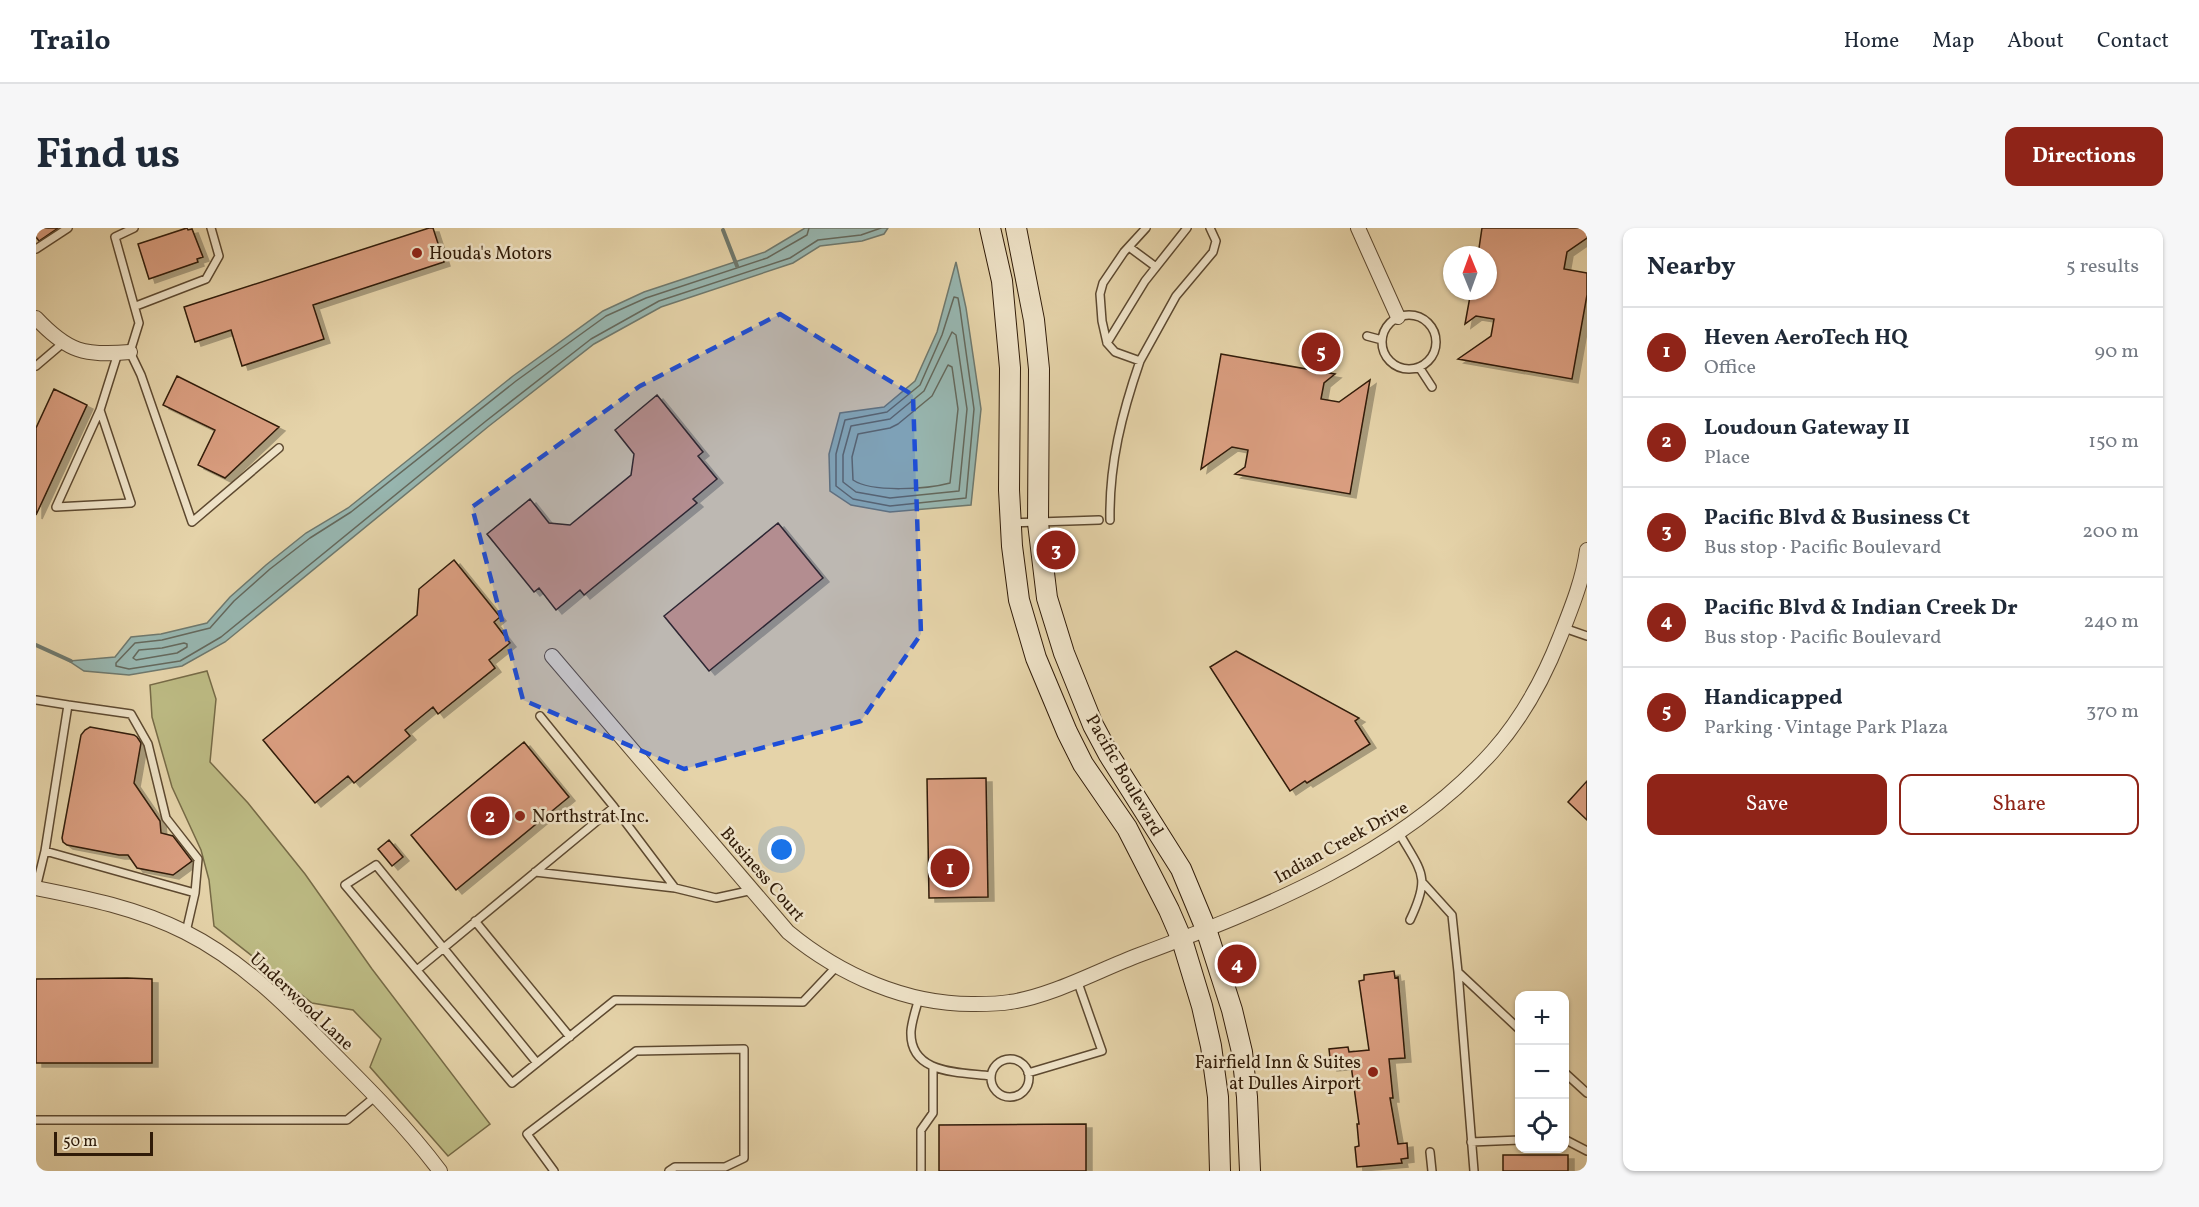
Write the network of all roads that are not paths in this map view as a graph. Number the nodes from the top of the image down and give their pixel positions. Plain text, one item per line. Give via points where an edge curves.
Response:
1 (68, 228) edge
2 (134, 228) edge
3 (211, 228) edge
4 (990, 228) edge
5 (1016, 228) edge
6 (1146, 228) edge
7 (1187, 228) edge
8 (1210, 228) edge
9 (1358, 228) edge
10 (1129, 247) junction
11 (36, 249) edge
12 (1156, 267) junction
13 (136, 306) junction
14 (1398, 317) junction
15 (36, 318) edge
16 (1367, 336) dead end
17 (1382, 340) junction
18 (63, 343) junction
19 (1107, 344) junction
20 (124, 352) junction
21 (1140, 361) junction
22 (36, 365) edge
23 (1419, 367) junction
24 (1432, 387) dead end
25 (100, 410) junction
26 (279, 448) dead end
27 (1099, 520) dead end
28 (1110, 520) dead end
29 (1038, 523) junction
30 (1011, 524) junction
31 (1587, 550) edge
32 (1563, 628) junction
33 (1587, 636) edge
34 (552, 656) dead end
35 (36, 700) edge
36 (68, 705) junction
37 (540, 716) dead end
38 (614, 807) junction
39 (1399, 833) junction
40 (45, 851) junction
41 (535, 872) junction
42 (1424, 884) junction
43 (36, 888) edge
44 (675, 888) junction
45 (753, 890) junction
46 (195, 893) junction
47 (1410, 920) dead end
48 (475, 921) junction
49 (1206, 929) junction
50 (186, 932) junction
51 (1182, 940) junction
52 (443, 948) junction
53 (837, 966) junction
54 (417, 970) junction
55 (1458, 972) junction
56 (1077, 980) junction
57 (918, 998) junction
58 (1515, 1025) edge
59 (570, 1037) junction
60 (537, 1063) junction
61 (933, 1068) junction
62 (1028, 1073) junction
63 (992, 1076) junction
64 (1569, 1077) edge
65 (1587, 1093) edge
66 (376, 1096) junction
67 (36, 1120) edge
68 (1515, 1140) edge
69 (1471, 1142) junction
70 (1569, 1142) edge
71 (1587, 1151) edge
72 (1431, 1152) dead end
73 (440, 1171) edge
74 (554, 1171) edge
75 (669, 1171) edge
76 (921, 1171) edge
77 (1220, 1171) edge
78 (1250, 1171) edge
79 (1432, 1171) edge
80 (1474, 1171) edge

1 - 11 lane
2 - 13 lane via 115,237
3 - 13 lane via 219,256 206,279
4 - 30 main road, Pacific Boulevard via 1002,281 1010,368
5 - 29 main road, Pacific Boulevard via 1039,369
6 - 10 lane
7 - 12 lane
8 - 21 lane via 1216,241 1214,252 1176,297
9 - 14 street
10 - 12 lane
10 - 19 lane via 1103,283 1100,294
12 - 19 lane
13 - 20 lane via 139,322
14 - 17 lane via 1388,323
14 - 23 lane via 1418,316 1434,330 1434,352
15 - 18 street
16 - 17 lane
17 - 23 lane via 1390,362 1410,369
18 - 20 street via 92,353
18 - 22 lane
19 - 21 lane via 1115,352
20 - 25 lane
20 - 26 lane via 141,375 192,522
21 - 28 lane via 1116,441
23 - 24 lane
25 - 25 lane via 66,486 56,507 131,503
27 - 29 lane
29 - 30 lane
29 - 49 main road, Pacific Boulevard via 1047,598 1078,690 1109,755 1181,869
30 - 51 main road, Pacific Boulevard via 1018,600 1051,696 1083,764 1126,828
31 - 32 street, Indian Creek Drive
32 - 33 lane
32 - 39 street, Indian Creek Drive via 1531,697 1494,750 1449,795
34 - 45 street, Business Court
35 - 36 lane
36 - 40 lane
36 - 46 lane via 131,714 148,744 166,818 198,859
37 - 38 lane
38 - 41 lane
38 - 44 lane
39 - 42 lane
39 - 49 street, Indian Creek Drive via 1298,889
40 - 43 lane
40 - 46 lane
41 - 44 lane
41 - 48 lane
42 - 47 lane
42 - 55 lane via 1452,915
43 - 50 street, Underwood Lane via 122,906
44 - 45 lane via 716,898
45 - 53 street, Business Court via 788,932 810,951
46 - 50 lane
48 - 52 lane
48 - 59 lane
49 - 51 street, Indian Creek Drive
49 - 78 main road, Pacific Boulevard via 1242,1052
50 - 66 street, Underwood Lane via 236,964 282,1002
51 - 56 street, Business Court
51 - 77 main road, Pacific Boulevard via 1211,1046 1218,1097
52 - 54 lane
52 - 54 lane via 376,865 345,885
52 - 60 lane
53 - 57 street, Business Court
53 - 59 lane via 803,1002 615,1000
54 - 60 lane via 512,1083
55 - 58 lane
55 - 69 lane
56 - 57 street, Business Court via 1011,1002 972,1004
56 - 62 lane via 1102,1051
57 - 61 lane via 912,1041 922,1061
59 - 60 lane
61 - 63 lane
61 - 76 lane via 933,1113 921,1130
62 - 63 lane via 1022,1063 1011,1059 999,1063
62 - 63 lane via 1025,1091 1011,1097 995,1089
64 - 65 lane
66 - 67 lane via 347,1120
66 - 73 street, Underwood Lane
68 - 69 lane
69 - 80 lane
70 - 71 lane
72 - 79 lane
74 - 75 lane via 527,1134 636,1051 744,1049 744,1158 725,1167 675,1167

